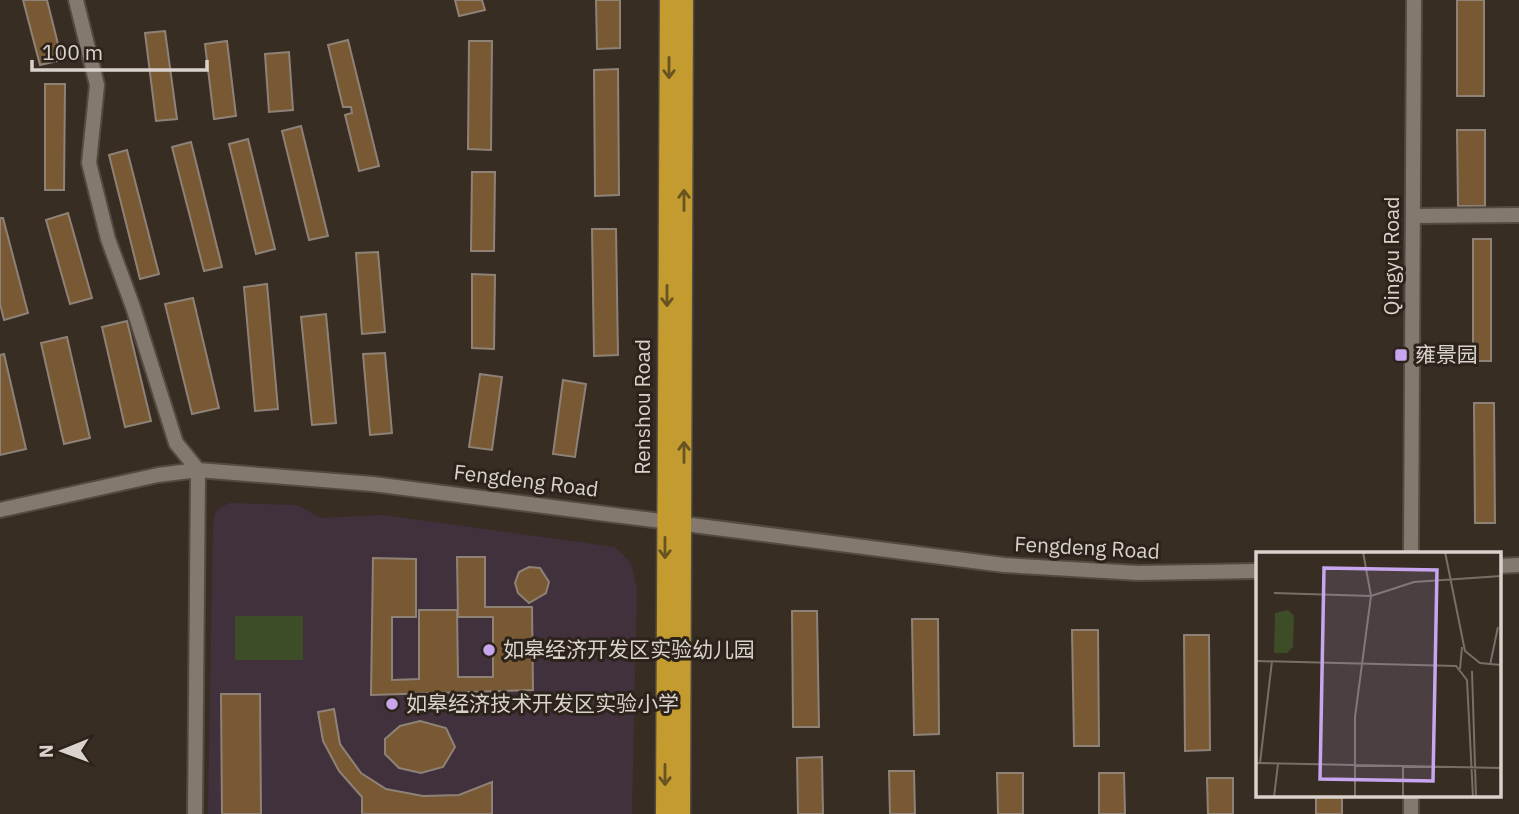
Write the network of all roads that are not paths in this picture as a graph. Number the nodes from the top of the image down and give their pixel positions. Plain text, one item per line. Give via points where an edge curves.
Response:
1 (76, 0) edge
2 (669, 0) edge
3 (684, 0) edge
4 (1414, 0) edge
5 (1519, 215) edge
6 (1413, 216) junction
7 (198, 471) junction
8 (0, 510) edge
9 (665, 520) junction
10 (684, 522) junction
11 (1411, 552) edge
12 (1256, 571) edge
13 (1411, 796) edge
14 (195, 814) edge
15 (665, 814) edge
16 (681, 814) edge
17 (1411, 814) edge

1 - 7 street via 97,85 89,163 108,239 176,443
2 -> 9 main road, Renshou Road
10 -> 3 main road, Renshou Road
4 - 6 street, Qingyu Road
5 - 6 street
6 - 11 street, Qingyu Road
7 - 8 street, Fengdeng Road via 158,475
7 - 9 street, Fengdeng Road via 373,484
7 - 14 street
9 - 10 street, Fengdeng Road
9 -> 15 main road, Renshou Road
10 - 12 street, Fengdeng Road via 1068,571
10 - 16 main road, Renshou Road
13 - 17 street

